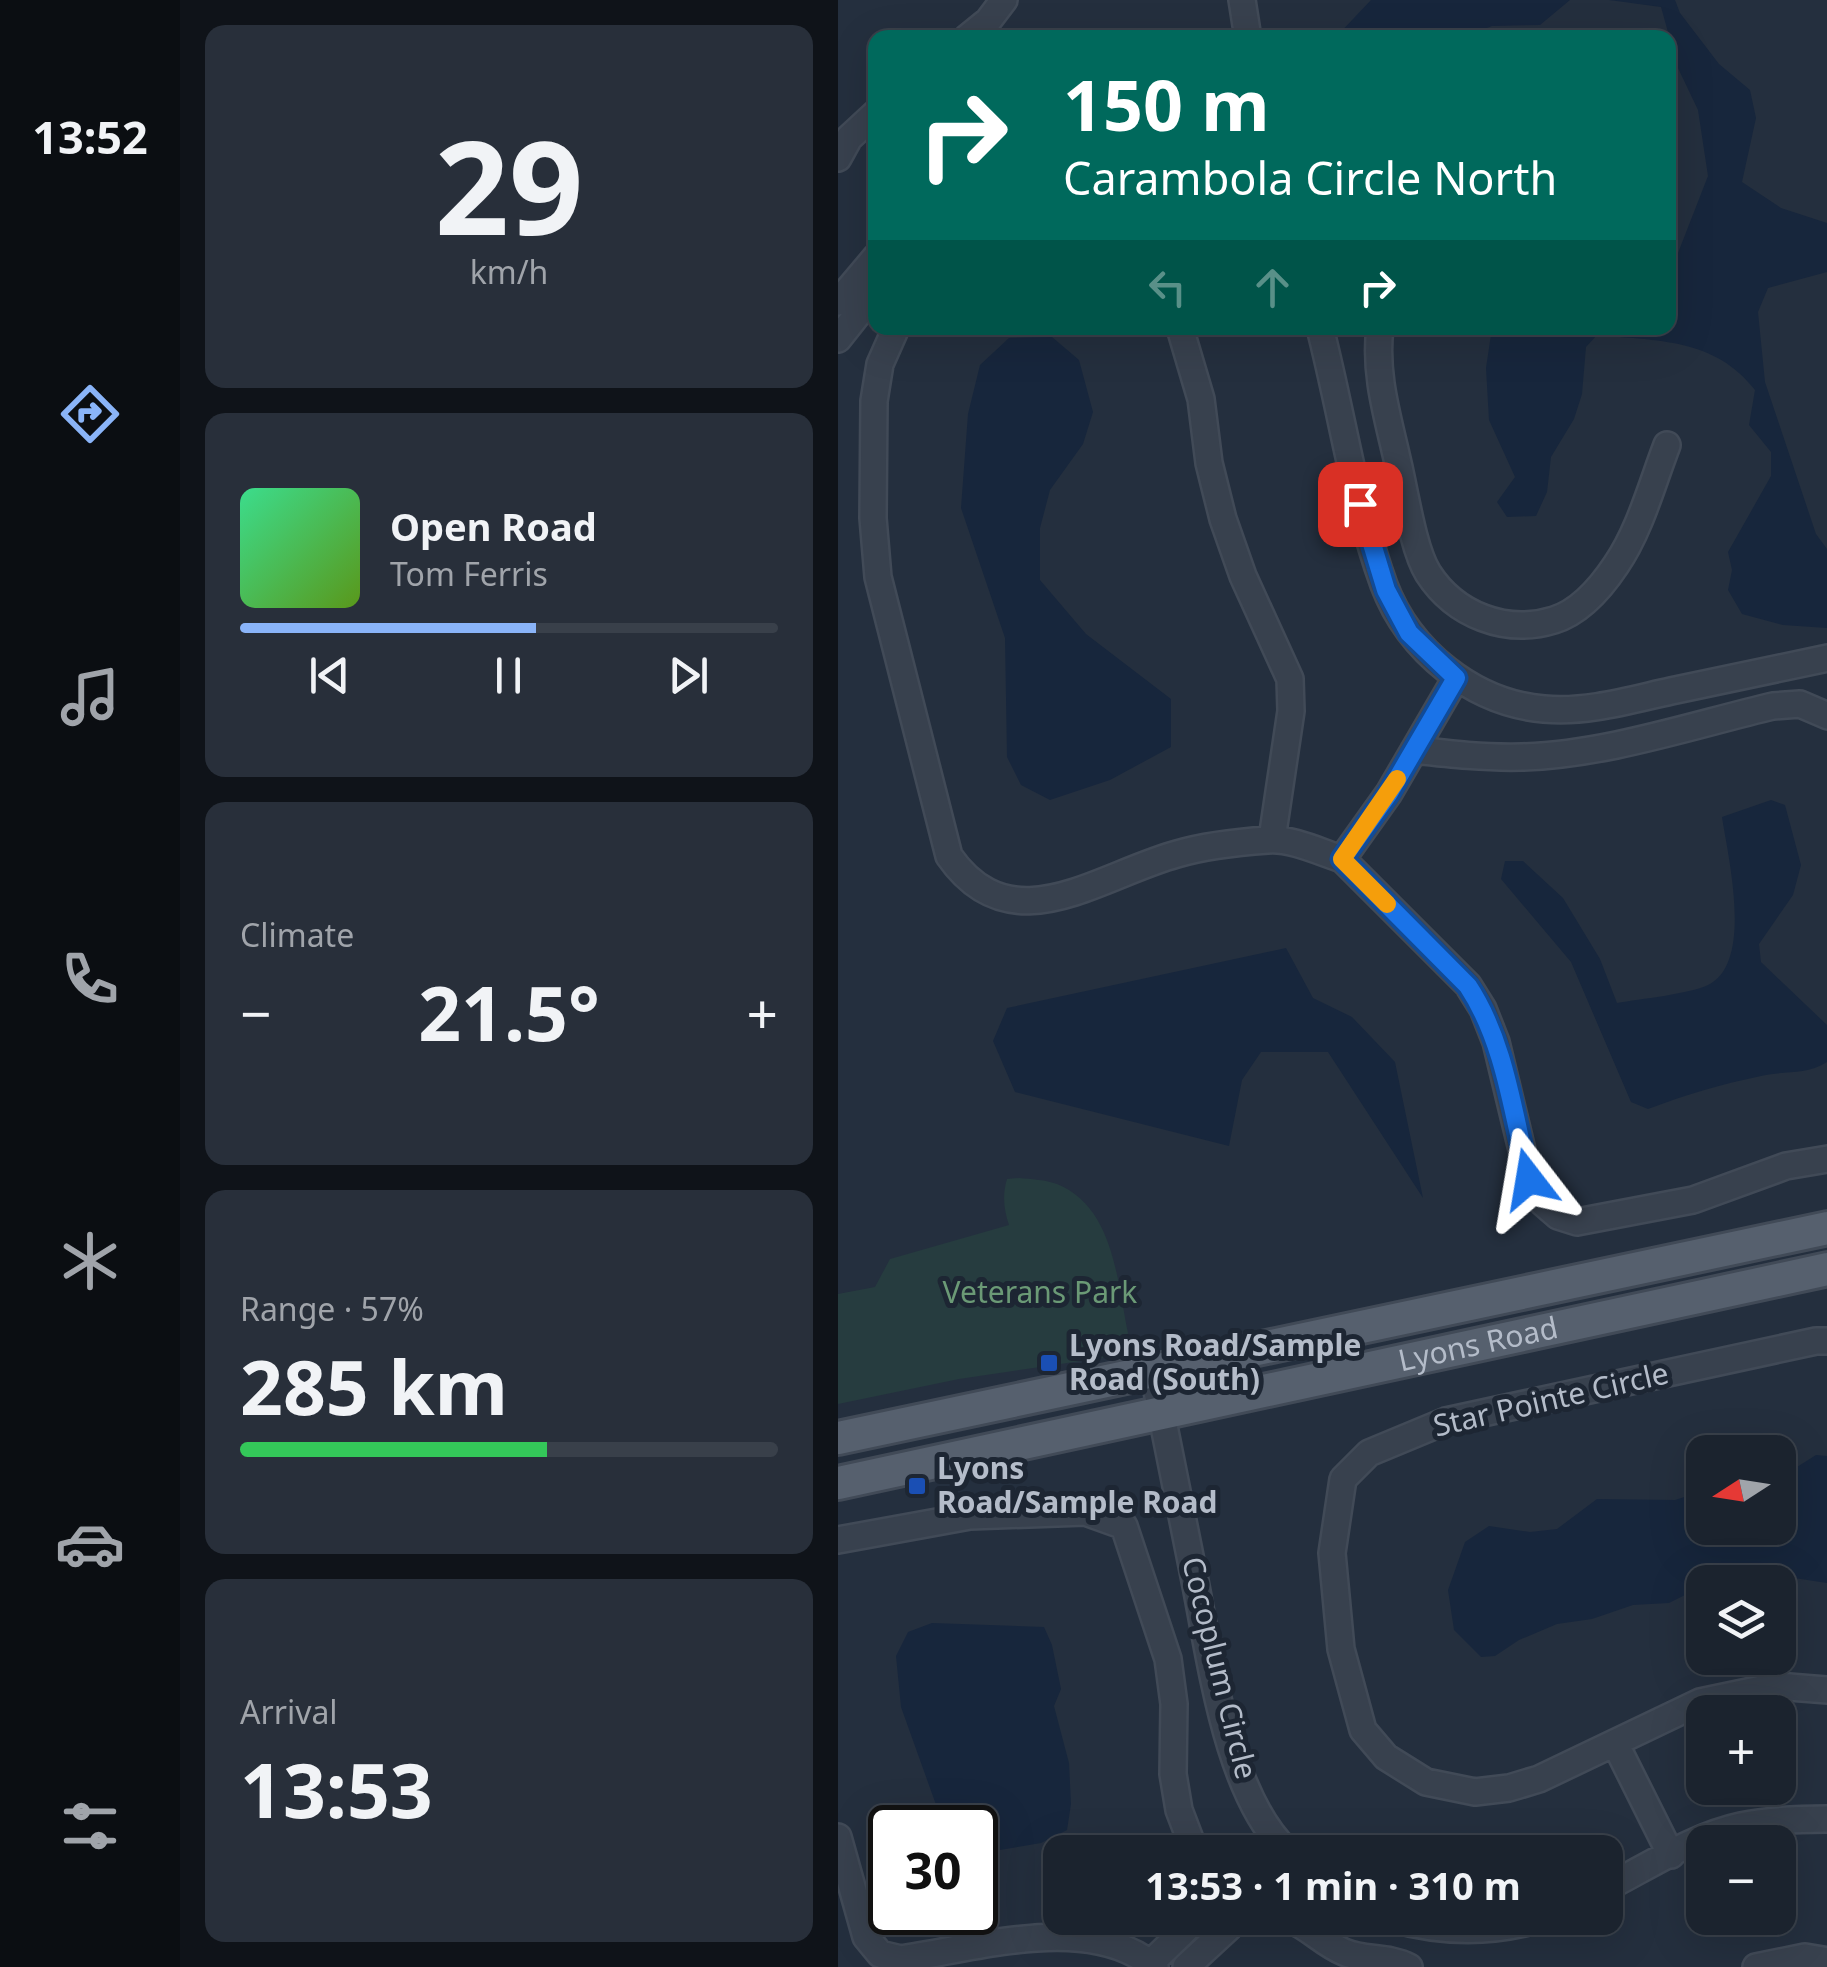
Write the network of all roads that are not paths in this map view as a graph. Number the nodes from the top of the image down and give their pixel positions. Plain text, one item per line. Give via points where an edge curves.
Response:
1 (1004, 0) edge
2 (1242, 0) edge
3 (977, 30) edge
4 (1247, 30) edge
5 (868, 120) edge
6 (838, 158) edge
7 (868, 266) edge
8 (868, 301) edge
9 (838, 302) edge
10 (893, 335) edge
11 (1182, 335) edge
12 (1322, 335) edge
13 (1379, 335) edge
14 (838, 339) edge
15 (1667, 445) dead end
16 (1828, 658) edge
17 (1456, 678) junction
18 (1828, 716) edge
19 (1414, 750) junction
20 (1272, 839) junction
21 (1342, 859) junction
22 (1828, 1159) edge
23 (1828, 1228) edge
24 (1828, 1269) edge
25 (1828, 1341) edge
26 (1153, 1371) junction
27 (1161, 1412) junction
28 (838, 1438) edge
29 (838, 1483) edge
30 (838, 1540) edge
31 (1828, 1690) edge
32 (1615, 1742) junction
33 (1828, 1819) edge
34 (1189, 1835) edge
35 (1269, 1835) edge
36 (838, 1837) edge
37 (1671, 1855) junction
38 (1623, 1879) edge
39 (1181, 1935) edge
40 (1220, 1935) edge
41 (1319, 1935) edge
42 (1828, 1962) edge
43 (1153, 1965) edge
44 (1186, 1967) edge
45 (1408, 1967) edge
46 (1756, 1967) edge

1 - 3 street
2 - 4 street
5 - 6 street
7 - 9 street
8 - 14 street
10 - 20 street via 874,400 878,577 949,856 961,873 987,894 1017,903 1051,900 1178,853
11 - 20 street via 1222,519 1290,679
12 - 17 street via 1367,536 1386,590 1409,633
13 - 15 street via 1377,368 1426,570 1470,614 1525,625 1556,620 1578,606 1618,563
16 - 17 street via 1592,708 1543,709 1502,700
17 - 19 street
18 - 19 street via 1800,704 1772,706 1582,751 1526,757
19 - 21 street
20 - 21 street
21 - 22 street via 1483,1009 1529,1179 1558,1216 1577,1222 1693,1200 1786,1166
23 - 26 main road, Lyons Road
24 - 27 main road, Lyons Road
25 - 32 street, Star Pointe Circle via 1446,1420 1369,1453 1344,1479 1332,1553 1341,1649 1362,1730 1386,1757 1426,1782 1476,1792 1538,1779
26 - 27 street, Cocoplum Circle
26 - 28 main road, Lyons Road
27 - 29 main road, Lyons Road
27 - 35 street, Cocoplum Circle via 1237,1768
30 - 34 street, Cocoplum Circle via 970,1516 1085,1512 1124,1526 1168,1659 1173,1774
31 - 32 street, Star Pointe Circle via 1776,1686 1700,1702
32 - 37 street
33 - 37 street via 1738,1827
36 - 43 street via 866,1937 880,1954 901,1960 1055,1936 1117,1946
37 - 38 street
39 - 43 street
40 - 44 street
41 - 45 street via 1345,1953
42 - 46 street via 1805,1958

